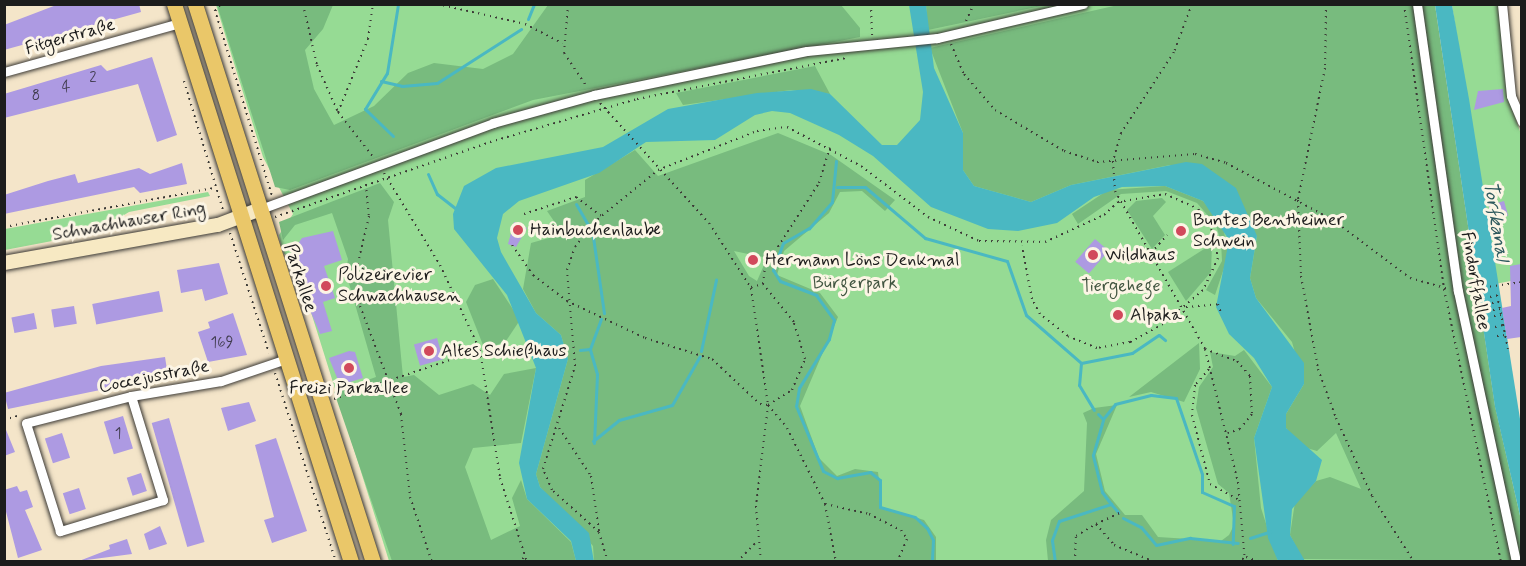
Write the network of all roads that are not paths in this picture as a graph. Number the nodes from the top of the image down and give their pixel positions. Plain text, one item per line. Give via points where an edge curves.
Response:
1 (174, 4) edge
2 (195, 4) edge
3 (1083, 4) edge
4 (1417, 4) edge
5 (1502, 4) edge
6 (180, 23) junction
7 (4, 72) edge
8 (1521, 122) edge
9 (265, 207) junction
10 (233, 219) junction
11 (4, 263) edge
12 (279, 361) junction
13 (131, 396) junction
14 (351, 561) edge
15 (373, 561) edge
16 (1516, 561) edge

1 - 6 main road
2 - 9 main road, Parkallee
3 - 9 street via 937,38 807,51 594,95 378,164
4 - 16 street, Findorffallee via 1458,291
5 - 8 street via 1511,96
6 - 7 street, Fitgerstraße
6 - 10 main road
9 - 10 main road, Schwachhauser Ring
9 - 15 main road, Parkallee
10 - 11 main road, Schwachhauser Ring
10 - 12 main road
12 - 13 street, Coccejusstraße via 220,381
12 - 14 main road
13 - 13 street, Coccejusstraße via 26,423 60,531 164,500

